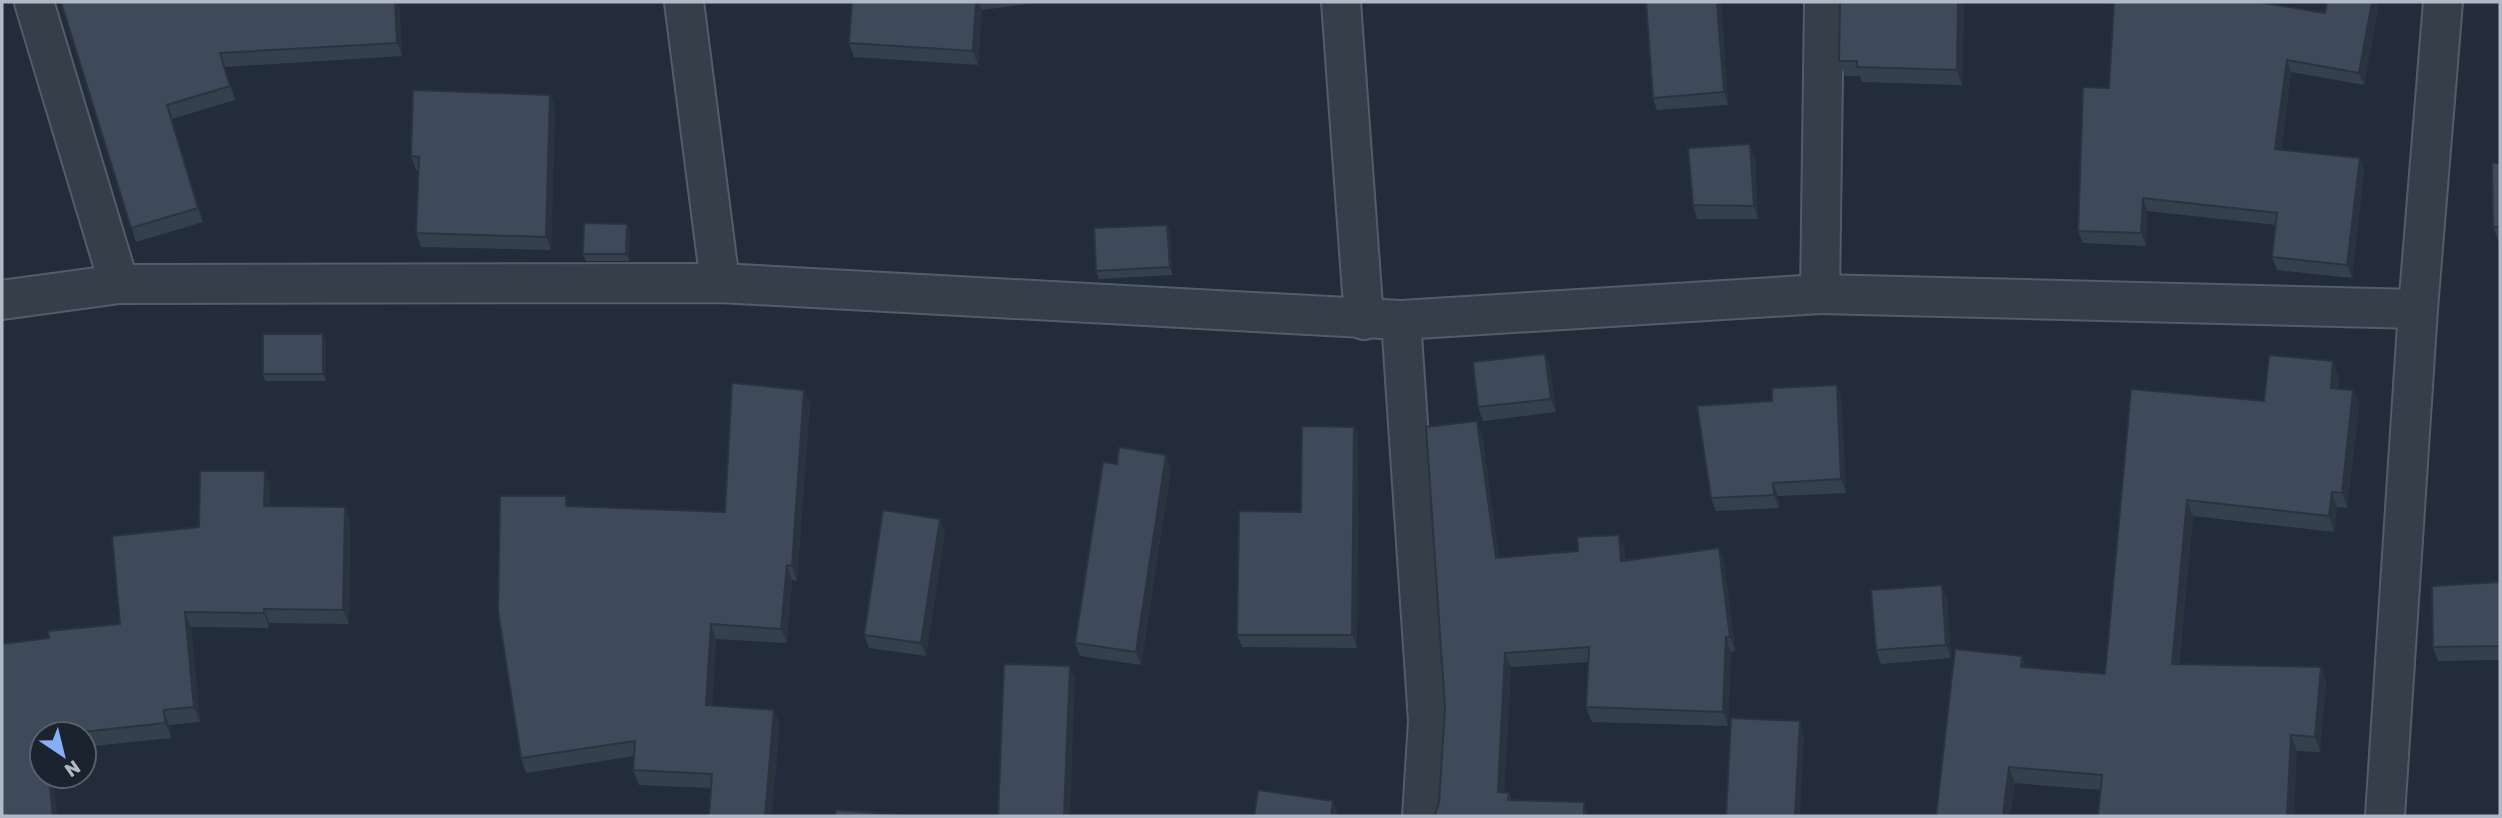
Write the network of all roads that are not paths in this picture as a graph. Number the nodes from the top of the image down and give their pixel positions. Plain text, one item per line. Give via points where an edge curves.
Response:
1 (34, 2) edge
2 (684, 2) edge
3 (1341, 2) edge
4 (1824, 2) edge
5 (2442, 2) edge
6 (719, 283) junction
7 (120, 284) junction
8 (1820, 294) junction
9 (2, 300) edge
10 (2418, 309) junction
11 (1382, 320) junction
12 (1422, 816) edge
13 (2385, 816) edge

1 - 7 street
2 - 6 street
3 - 11 street
4 - 8 street
5 - 10 street
6 - 7 street
6 - 11 street
7 - 9 street
8 - 10 street
8 - 11 street
10 - 13 street
11 - 12 street via 1428,721

